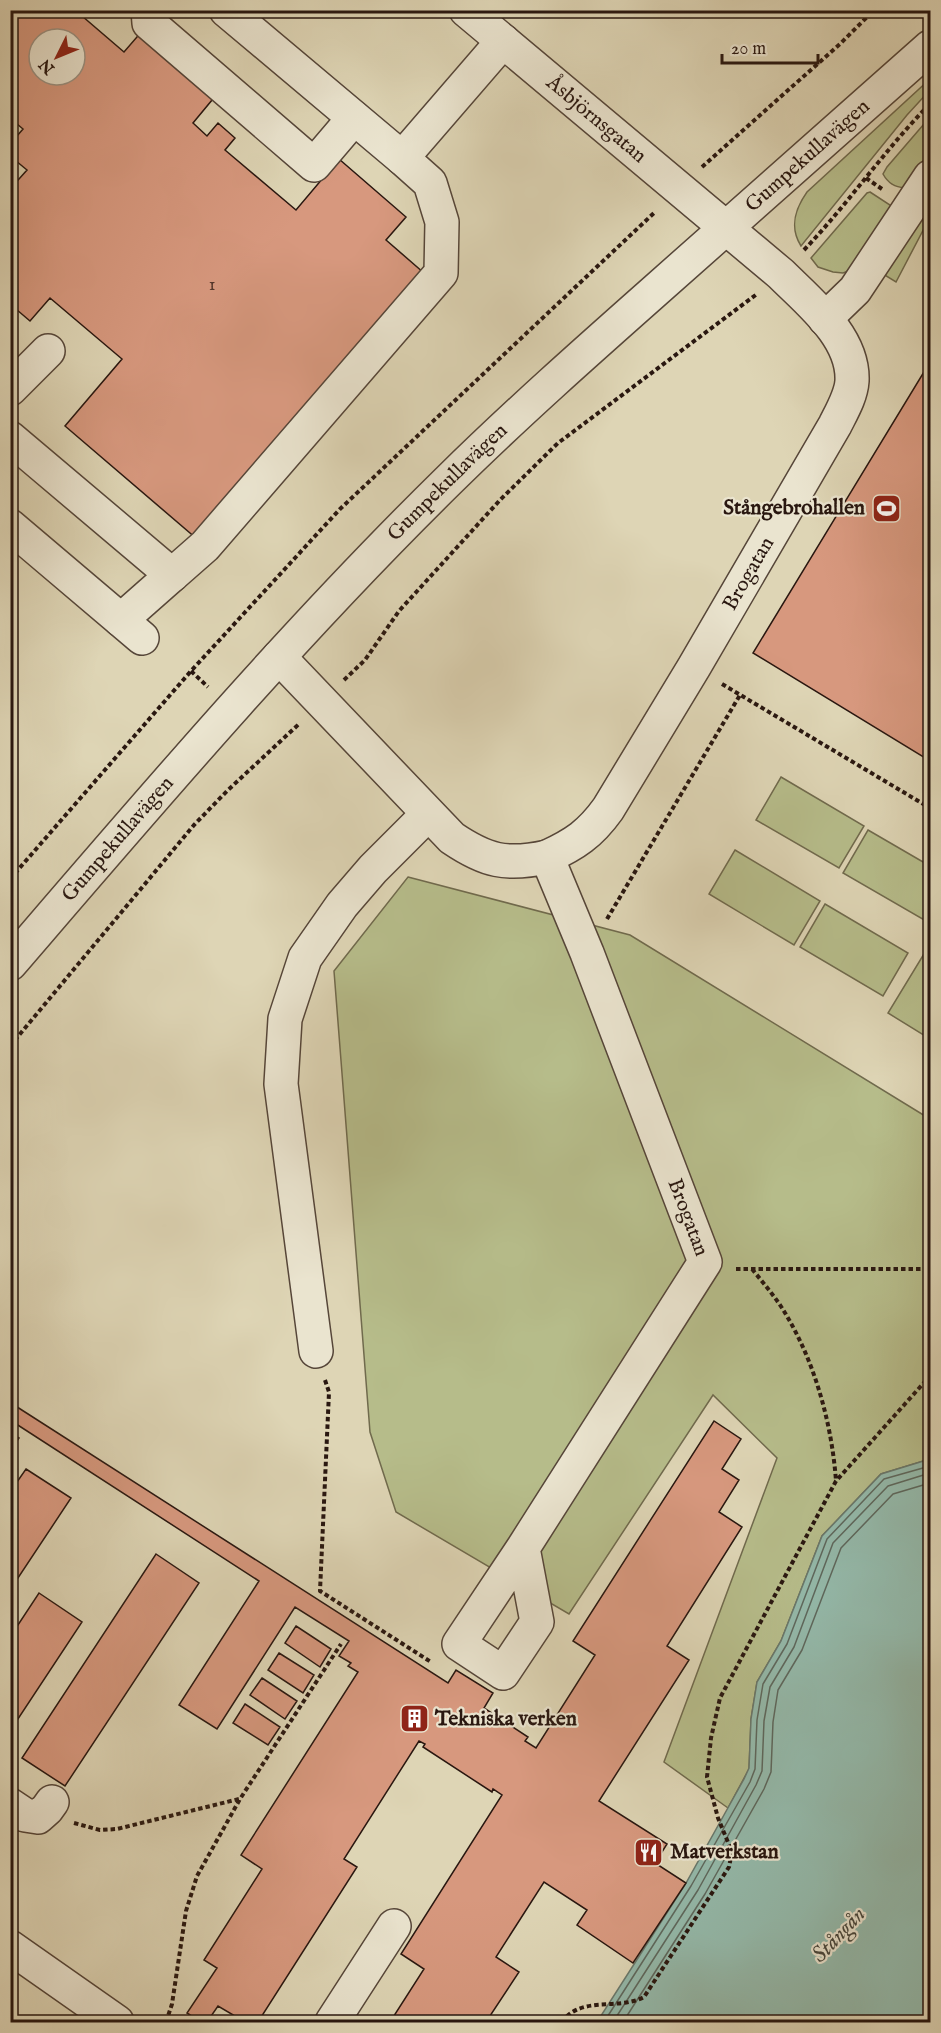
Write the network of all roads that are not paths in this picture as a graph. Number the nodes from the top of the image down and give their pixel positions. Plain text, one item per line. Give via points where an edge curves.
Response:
1 (148, 10) edge
2 (226, 10) edge
3 (466, 10) edge
4 (503, 41) junction
5 (930, 47) edge
6 (354, 118) junction
7 (402, 158) junction
8 (930, 177) edge
9 (726, 228) junction
10 (825, 320) junction
11 (48, 351) dead end
12 (10, 389) edge
13 (10, 438) edge
14 (10, 526) edge
15 (172, 575) junction
16 (279, 657) junction
17 (428, 814) junction
18 (547, 857) junction
19 (10, 964) edge
20 (316, 1351) road end
21 (523, 1548) junction
22 (10, 1805) edge
23 (50, 1806) road end
24 (394, 1926) dead end
25 (10, 1947) edge
26 (115, 2022) edge
27 (332, 2022) edge

1 - 6 street via 149,23 314,165
2 - 6 street
3 - 4 street, Åsbjörnsgatan
4 - 7 street
4 - 9 street, Åsbjörnsgatan
5 - 9 street, Gumpekullavägen
6 - 7 street
7 - 15 street via 429,183 442,222 441,273 205,546
8 - 10 street via 855,290
9 - 10 street, Brogatan via 780,274
9 - 16 street, Gumpekullavägen via 450,478
10 - 18 street, Brogatan via 841,340 852,365 847,402 608,809 584,837
11 - 12 street
13 - 15 street
14 - 15 street via 132,629
16 - 17 street, Brogatan
16 - 19 street, Gumpekullavägen
17 - 18 street, Brogatan via 472,852 522,862
17 - 20 street via 342,905 305,958 285,1019 280,1084
18 - 21 street, Brogatan via 705,1262
21 - 21 street, Brogatan via 459,1644 503,1673 537,1622
22 - 23 street via 25,1815 38,1817
24 - 27 street
25 - 26 street

